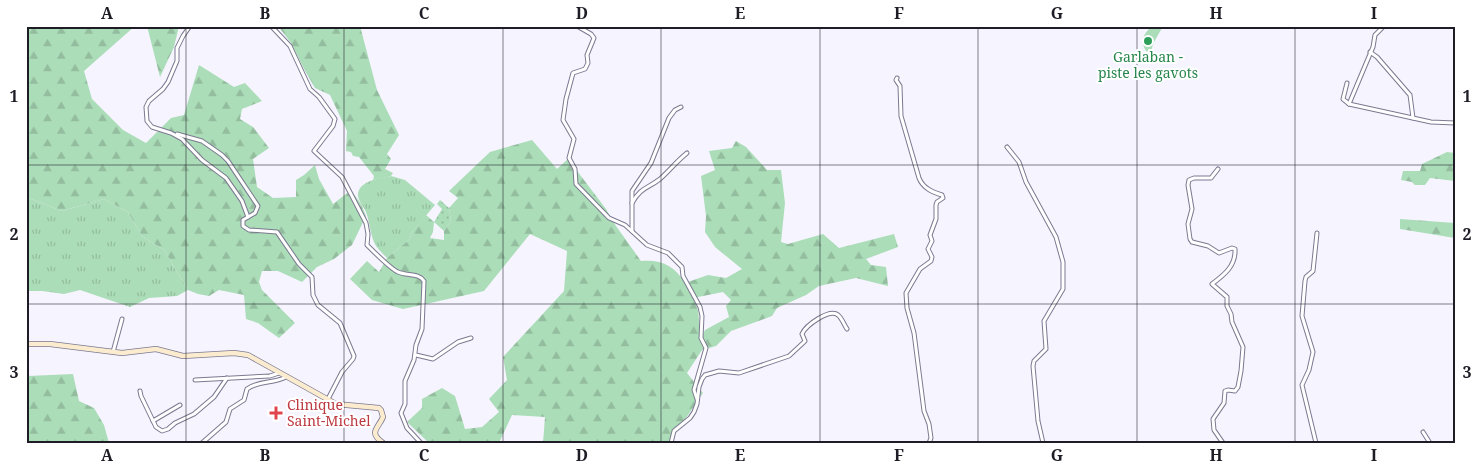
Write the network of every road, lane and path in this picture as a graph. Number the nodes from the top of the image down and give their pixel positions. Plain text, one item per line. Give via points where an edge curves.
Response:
1 (190, 26) edge
2 (272, 26) edge
3 (577, 26) edge
4 (1384, 26) edge
5 (1370, 52) junction
6 (897, 78) dead end
7 (1347, 83) dead end
8 (1349, 104) junction
9 (681, 107) dead end
10 (1413, 118) junction
11 (1455, 123) edge
12 (174, 135) junction
13 (1007, 147) dead end
14 (687, 153) dead end
15 (1218, 169) dead end
16 (632, 203) junction
17 (248, 216) junction
18 (632, 232) junction
19 (1317, 233) dead end
20 (122, 319) dead end
21 (847, 329) dead end
22 (471, 338) dead end
23 (26, 344) edge
24 (113, 352) junction
25 (416, 355) junction
26 (274, 370) junction
27 (279, 373) junction
28 (270, 376) junction
29 (286, 377) junction
30 (227, 378) junction
31 (195, 380) dead end
32 (140, 391) dead end
33 (697, 398) junction
34 (328, 400) junction
35 (180, 405) dead end
36 (153, 421) junction
37 (1423, 432) dead end
38 (202, 443) edge
39 (382, 443) edge
40 (421, 443) edge
41 (671, 443) edge
42 (929, 443) edge
43 (1043, 443) edge
44 (1222, 443) edge
45 (1316, 443) edge
46 (1430, 443) edge

1 - 12 street via 182,36 171,77 149,101 145,114 152,127
2 - 25 street via 290,46 310,90 335,119 314,151 342,177 366,223 368,245 396,271 423,278 424,314
3 - 18 street via 594,38 587,55 588,63 585,69 573,73 566,98 563,120 574,140 569,158 575,169 576,184 609,218
4 - 5 street via 1374,35
5 - 8 street
5 - 10 street via 1410,95
6 - 42 street via 902,116 921,184 943,198 937,202 936,219 930,235 932,242 928,249 932,257 920,268 906,293 924,411 929,424
7 - 8 street via 1343,99
8 - 10 street
9 - 16 street via 674,110 669,118 652,163 632,191
10 - 11 street
12 - 17 street via 226,178 242,200
12 - 17 street via 202,142 228,160 258,206 255,213
13 - 43 street via 1019,162 1026,182 1056,237 1063,262 1063,289 1044,321 1046,349 1033,366
14 - 16 street via 660,179 642,189
15 - 44 street via 1211,178 1189,180 1192,211 1188,224 1192,242 1208,246 1219,254 1235,249 1234,261 1224,276 1212,284 1226,295 1232,322 1243,347 1238,387 1235,391 1225,392 1224,403 1214,419 1214,430
16 - 18 street
17 - 34 street via 242,223 245,228 276,231 281,235 299,264 312,277 314,300 340,323 353,352 353,359 342,372
18 - 33 street via 648,245 668,253 682,267 687,284 698,300 706,348 694,390
19 - 45 street via 1313,271 1306,277 1301,309 1313,352 1302,385
20 - 24 street
21 - 33 street via 839,316 829,314 809,324 802,334 804,344 789,356 739,373 719,371 705,375
22 - 25 street via 458,342 433,358
23 - 24 street
24 - 26 street via 156,349 183,356 241,353
25 - 40 street via 406,375 401,413 407,428
26 - 27 street
26 - 28 street
27 - 28 street
27 - 29 street
28 - 30 street
29 - 34 street
29 - 38 street via 247,389 244,400 230,409 226,422
30 - 31 street
30 - 36 street via 214,397 189,418 162,431
32 - 36 street
33 - 41 street via 694,412 674,431
34 - 39 street via 343,406 379,408 383,417 375,433
35 - 36 street
37 - 46 street

